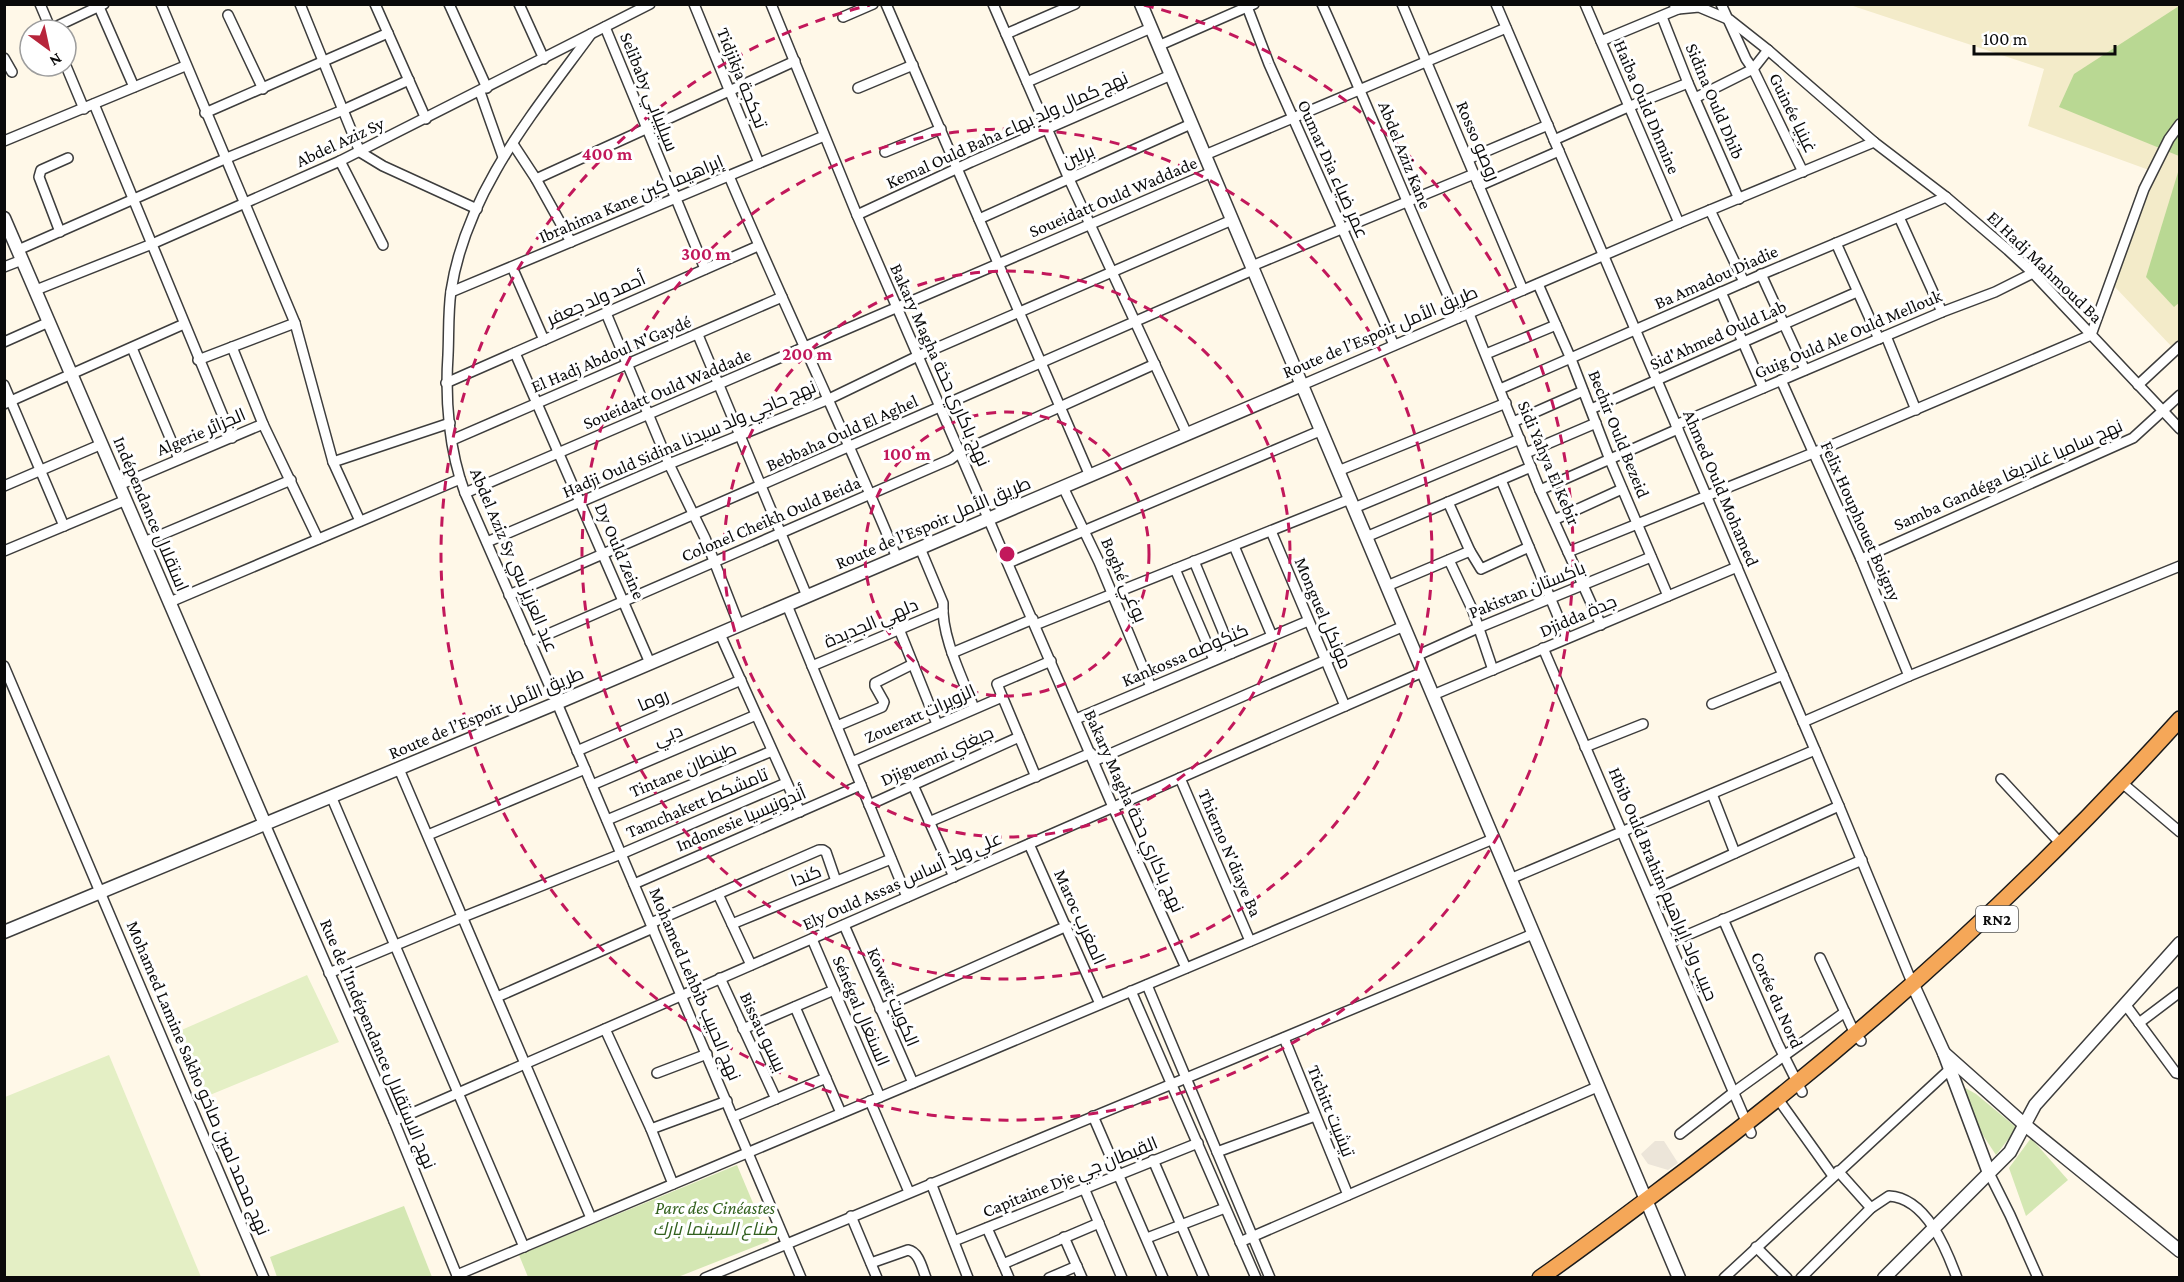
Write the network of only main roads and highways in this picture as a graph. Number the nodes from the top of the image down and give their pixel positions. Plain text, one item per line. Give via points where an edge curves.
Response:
1 (2180, 719) edge
2 (2180, 733) edge
3 (2125, 785) junction
4 (1915, 990) junction
5 (1647, 1205) junction
6 (1540, 1278) edge
7 (1554, 1278) edge

1 - 3 highway, RN2
2 - 3 highway, RN2
3 - 4 highway, RN2
3 - 4 highway, RN2 via 2029,889
4 - 5 highway, RN2 via 1780,1104
5 - 6 highway, RN2
5 - 7 highway, RN2

